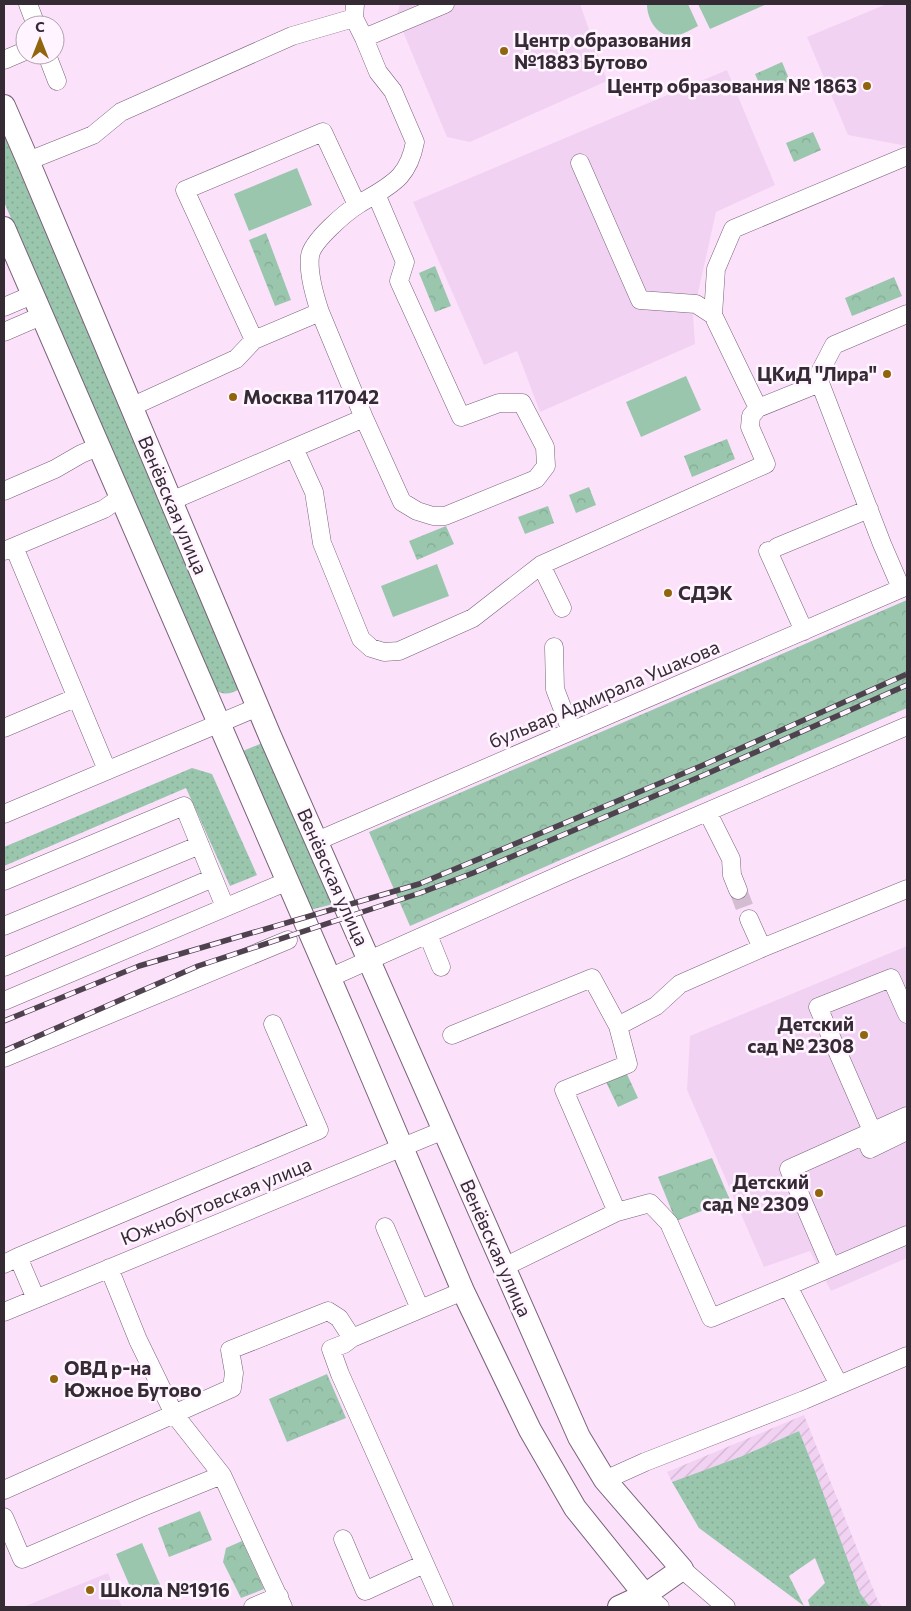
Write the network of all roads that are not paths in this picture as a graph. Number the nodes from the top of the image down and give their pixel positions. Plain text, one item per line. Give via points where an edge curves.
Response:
1 (445, 4) edge
2 (354, 11) edge
3 (364, 38) junction
4 (51, 65) edge
5 (57, 81) dead end
6 (5, 109) edge
7 (907, 156) edge
8 (28, 161) junction
9 (580, 163) dead end
10 (376, 194) junction
11 (357, 205) junction
12 (4, 228) edge
13 (32, 295) junction
14 (4, 308) edge
15 (320, 312) junction
16 (907, 314) edge
17 (713, 315) junction
18 (42, 316) junction
19 (4, 332) edge
20 (254, 340) junction
21 (820, 383) junction
22 (757, 406) junction
23 (131, 407) junction
24 (364, 418) junction
25 (98, 447) junction
26 (294, 448) junction
27 (4, 491) edge
28 (120, 498) junction
29 (171, 501) junction
30 (869, 510) junction
31 (9, 549) edge
32 (541, 565) junction
33 (904, 587) edge
34 (562, 608) dead end
35 (804, 631) junction
36 (554, 647) dead end
37 (75, 698) junction
38 (258, 707) junction
39 (218, 723) junction
40 (907, 726) edge
41 (4, 728) edge
42 (571, 731) junction
43 (107, 770) junction
44 (708, 813) junction
45 (4, 814) edge
46 (317, 841) junction
47 (200, 845) junction
48 (213, 878) junction
49 (4, 881) edge
50 (288, 882) junction
51 (907, 889) edge
52 (738, 890) tunnel mouth
53 (225, 907) junction
54 (749, 919) tunnel mouth
55 (4, 926) edge
56 (428, 935) junction
57 (288, 940) dead end
58 (762, 948) junction
59 (369, 961) junction
60 (4, 967) edge
61 (441, 967) dead end
62 (330, 978) junction
63 (4, 1001) edge
64 (907, 1014) edge
65 (273, 1024) dead end
66 (618, 1026) junction
67 (452, 1035) dead end
68 (4, 1058) edge
69 (907, 1116) edge
70 (444, 1130) junction
71 (907, 1131) edge
72 (869, 1135) junction
73 (401, 1147) junction
74 (617, 1212) junction
75 (386, 1227) dead end
76 (907, 1235) edge
77 (11, 1260) edge
78 (504, 1267) junction
79 (831, 1267) junction
80 (109, 1268) junction
81 (788, 1286) junction
82 (463, 1291) junction
83 (36, 1299) junction
84 (420, 1309) junction
85 (4, 1312) edge
86 (352, 1338) junction
87 (907, 1356) edge
88 (838, 1385) junction
89 (174, 1414) junction
90 (222, 1475) junction
91 (606, 1480) junction
92 (4, 1490) edge
93 (4, 1517) edge
94 (343, 1539) dead end
95 (424, 1564) junction
96 (682, 1569) junction
97 (281, 1601) edge
98 (652, 1601) edge
99 (253, 1607) edge
100 (444, 1607) edge
101 (619, 1607) edge
102 (726, 1607) edge

1 - 3 street
2 - 3 street
2 - 8 street via 121,112 94,135
3 - 10 street via 378,72 393,91 415,142 400,176
4 - 5 street
6 - 8 main road, Венёвская улица
7 - 17 street via 733,229 716,269
8 - 23 main road, Венёвская улица
9 - 17 street via 640,300 696,304
10 - 11 street
10 - 24 street via 405,262 399,281 461,418 499,403 522,403 545,447 546,466 536,479 445,516 433,516 402,502
11 - 15 street via 317,241 310,255 315,298
11 - 20 street via 323,132 185,190
12 - 13 main road
13 - 14 street
13 - 18 main road
15 - 20 street
15 - 24 street
16 - 21 street via 834,344 820,372
17 - 22 street
18 - 19 street
18 - 25 main road
20 - 23 street via 236,359
21 - 22 street
21 - 30 street
22 - 32 street via 750,427 766,464
23 - 29 main road, Венёвская улица
24 - 26 street
25 - 27 street
25 - 28 main road
26 - 29 street
26 - 32 street via 314,492 322,543 361,639 371,648 384,652 399,651 473,618
28 - 31 street via 104,509
28 - 39 main road
29 - 38 main road, Венёвская улица
30 - 33 street
30 - 35 street via 773,549
31 - 37 street
32 - 34 street
33 - 35 street, бульвар Адмирала Ушакова
35 - 42 street, бульвар Адмирала Ушакова
36 - 42 street via 555,689
37 - 41 street
37 - 43 street
38 - 39 street
38 - 46 main road, Венёвская улица
39 - 43 street
39 - 50 main road
40 - 44 street
42 - 46 street, бульвар Адмирала Ушакова
43 - 45 street
44 - 52 street via 730,860
44 - 56 street
46 - 59 main road, Венёвская улица
47 - 48 street
47 - 49 street via 184,806
47 - 55 street
48 - 53 street
48 - 60 street
50 - 53 street
50 - 62 main road
51 - 58 street
53 - 63 street
54 - 58 street
56 - 59 street
56 - 61 street
57 - 68 street
58 - 66 street via 680,984 656,1006
59 - 62 street
59 - 70 main road, Венёвская улица
62 - 73 main road
64 - 72 street via 890,978 818,1007
65 - 77 street via 318,1130
66 - 67 street via 592,978
66 - 74 street via 628,1064 564,1090
69 - 72 street
70 - 73 street, Южнобутовская улица
70 - 78 main road, Венёвская улица
71 - 72 street via 870,1149
72 - 79 street via 789,1169
73 - 80 street, Южнобутовская улица
73 - 82 main road
74 - 78 street
74 - 81 street via 650,1204 669,1223 711,1318
75 - 84 street
76 - 79 street
77 - 83 street
78 - 91 main road, Венёвская улица via 579,1437
79 - 81 street
80 - 83 street, Южнобутовская улица
80 - 89 street via 138,1340
81 - 88 street
82 - 84 street
82 - 98 main road via 530,1430 575,1508
83 - 85 street, Южнобутовская улица
84 - 86 street
86 - 89 street via 339,1318 328,1311 230,1350 234,1373 232,1388
86 - 95 street via 331,1349
87 - 88 street
88 - 91 street
89 - 90 street
89 - 92 street
90 - 93 street via 22,1559
90 - 97 street
91 - 96 main road, Венёвская улица
94 - 95 street via 365,1591
95 - 100 street
96 - 98 main road
96 - 102 street, Венёвская улица
97 - 99 street
98 - 101 main road

